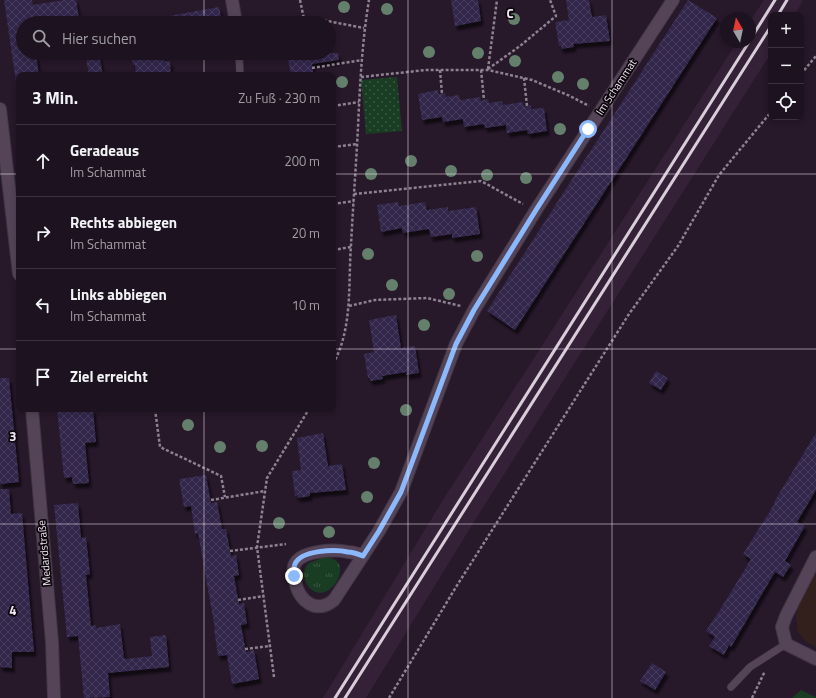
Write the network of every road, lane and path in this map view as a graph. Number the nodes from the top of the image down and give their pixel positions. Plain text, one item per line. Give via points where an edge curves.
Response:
1 (232, 0) edge
2 (300, 0) edge
3 (369, 0) edge
4 (497, 0) edge
5 (550, 0) edge
6 (673, 0) edge
7 (235, 16) edge
8 (303, 16) edge
9 (336, 23) edge
10 (364, 28) junction
11 (816, 56) edge
12 (239, 60) edge
13 (362, 60) junction
14 (312, 68) dead end
15 (440, 70) junction
16 (481, 70) junction
17 (488, 70) junction
18 (804, 70) edge
19 (240, 72) edge
20 (361, 77) junction
21 (524, 78) junction
22 (442, 94) dead end
23 (484, 100) dead end
24 (359, 102) junction
25 (336, 106) edge
26 (527, 106) dead end
27 (0, 109) edge
28 (600, 112) junction
29 (768, 116) edge
30 (357, 144) junction
31 (336, 147) edge
32 (354, 194) junction
33 (354, 201) junction
34 (336, 204) edge
35 (536, 210) junction
36 (351, 247) junction
37 (16, 248) edge
38 (336, 250) edge
39 (349, 306) junction
40 (474, 310) junction
41 (336, 356) edge
42 (32, 412) edge
43 (155, 412) edge
44 (307, 412) edge
45 (266, 491) junction
46 (225, 497) junction
47 (210, 500) dead end
48 (286, 544) dead end
49 (258, 547) junction
50 (230, 551) dead end
51 (363, 556) junction
52 (816, 557) edge
53 (264, 596) junction
54 (238, 600) dead end
55 (786, 644) junction
56 (270, 646) junction
57 (245, 649) dead end
58 (775, 651) junction
59 (816, 658) edge
60 (274, 677) dead end
61 (731, 687) dead end
62 (54, 698) edge
63 (389, 698) edge
64 (752, 698) edge

1 - 7 street
2 - 8 path
3 - 10 path
4 - 17 path
5 - 17 path via 556,16
6 - 28 street, Im Schammat
9 - 10 path
10 - 13 path
11 - 18 path
12 - 19 lane
13 - 14 path
13 - 20 path
15 - 16 path
15 - 20 path
15 - 22 path
16 - 17 path
16 - 23 path
17 - 21 path
20 - 24 path
21 - 26 path
21 - 28 path via 570,96
24 - 25 path
24 - 30 path
27 - 37 street
28 - 35 street, Im Schammat
29 - 63 path via 720,175 678,246 629,314 460,580
30 - 31 path
30 - 32 path
32 - 33 path
32 - 35 path via 481,181
33 - 34 path
33 - 36 path
35 - 40 street, Im Schammat
36 - 38 path
36 - 39 path
39 - 40 path via 375,300 427,298
39 - 41 path via 344,334
40 - 51 street, Im Schammat via 456,344 401,492
42 - 62 street, Medardstraße
43 - 46 path via 160,447 221,476
44 - 45 path via 267,478
45 - 46 path
45 - 49 path
46 - 47 path
48 - 49 path
49 - 50 path
49 - 53 path
51 - 51 street, Im Schammat via 329,605 316,606 303,600 299,594 294,565 300,558 326,551
52 - 55 street via 782,627
53 - 54 path
53 - 56 path
55 - 58 lane
55 - 59 street
56 - 57 path
56 - 60 path
58 - 61 lane via 750,667
58 - 64 path

